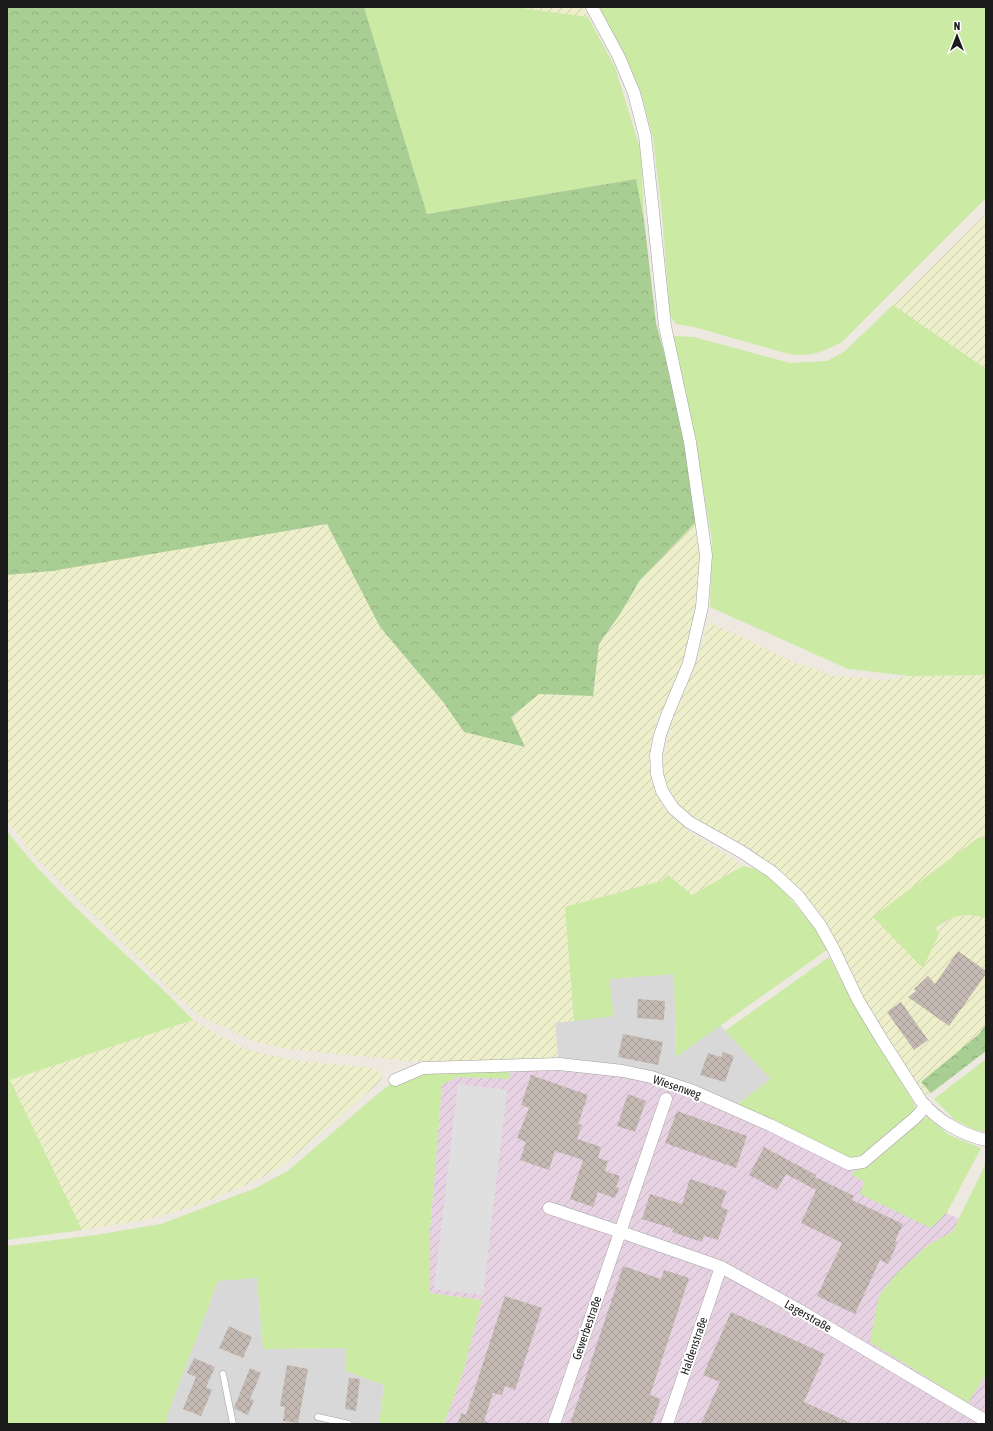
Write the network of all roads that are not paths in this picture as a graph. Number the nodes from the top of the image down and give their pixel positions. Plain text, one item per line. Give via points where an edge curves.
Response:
1 (592, 7) edge
2 (395, 1080) dead end
3 (666, 1099) dead end
4 (926, 1106) junction
5 (986, 1140) edge
6 (549, 1208) dead end
7 (621, 1232) junction
8 (721, 1267) junction
9 (223, 1374) dead end
10 (318, 1417) dead end
11 (986, 1421) edge
12 (233, 1424) edge
13 (349, 1424) edge
14 (554, 1424) edge
15 (667, 1424) edge

1 - 4 street via 619,57 634,93 645,136 665,326 690,442 706,555 702,607 689,663 660,734 656,755 662,791 673,808 689,822 772,872 798,896 820,925 858,1000
2 - 4 street, Wiesenweg via 423,1068 559,1064 622,1071 651,1077 693,1091 849,1164 862,1162
3 - 7 street
4 - 5 street via 972,1137
6 - 7 street, Lagerstraße
7 - 8 street, Lagerstraße
7 - 14 street, Gewerbestraße
8 - 11 street, Lagerstraße
8 - 15 street, Haldenstraße
9 - 12 lane
10 - 13 lane

